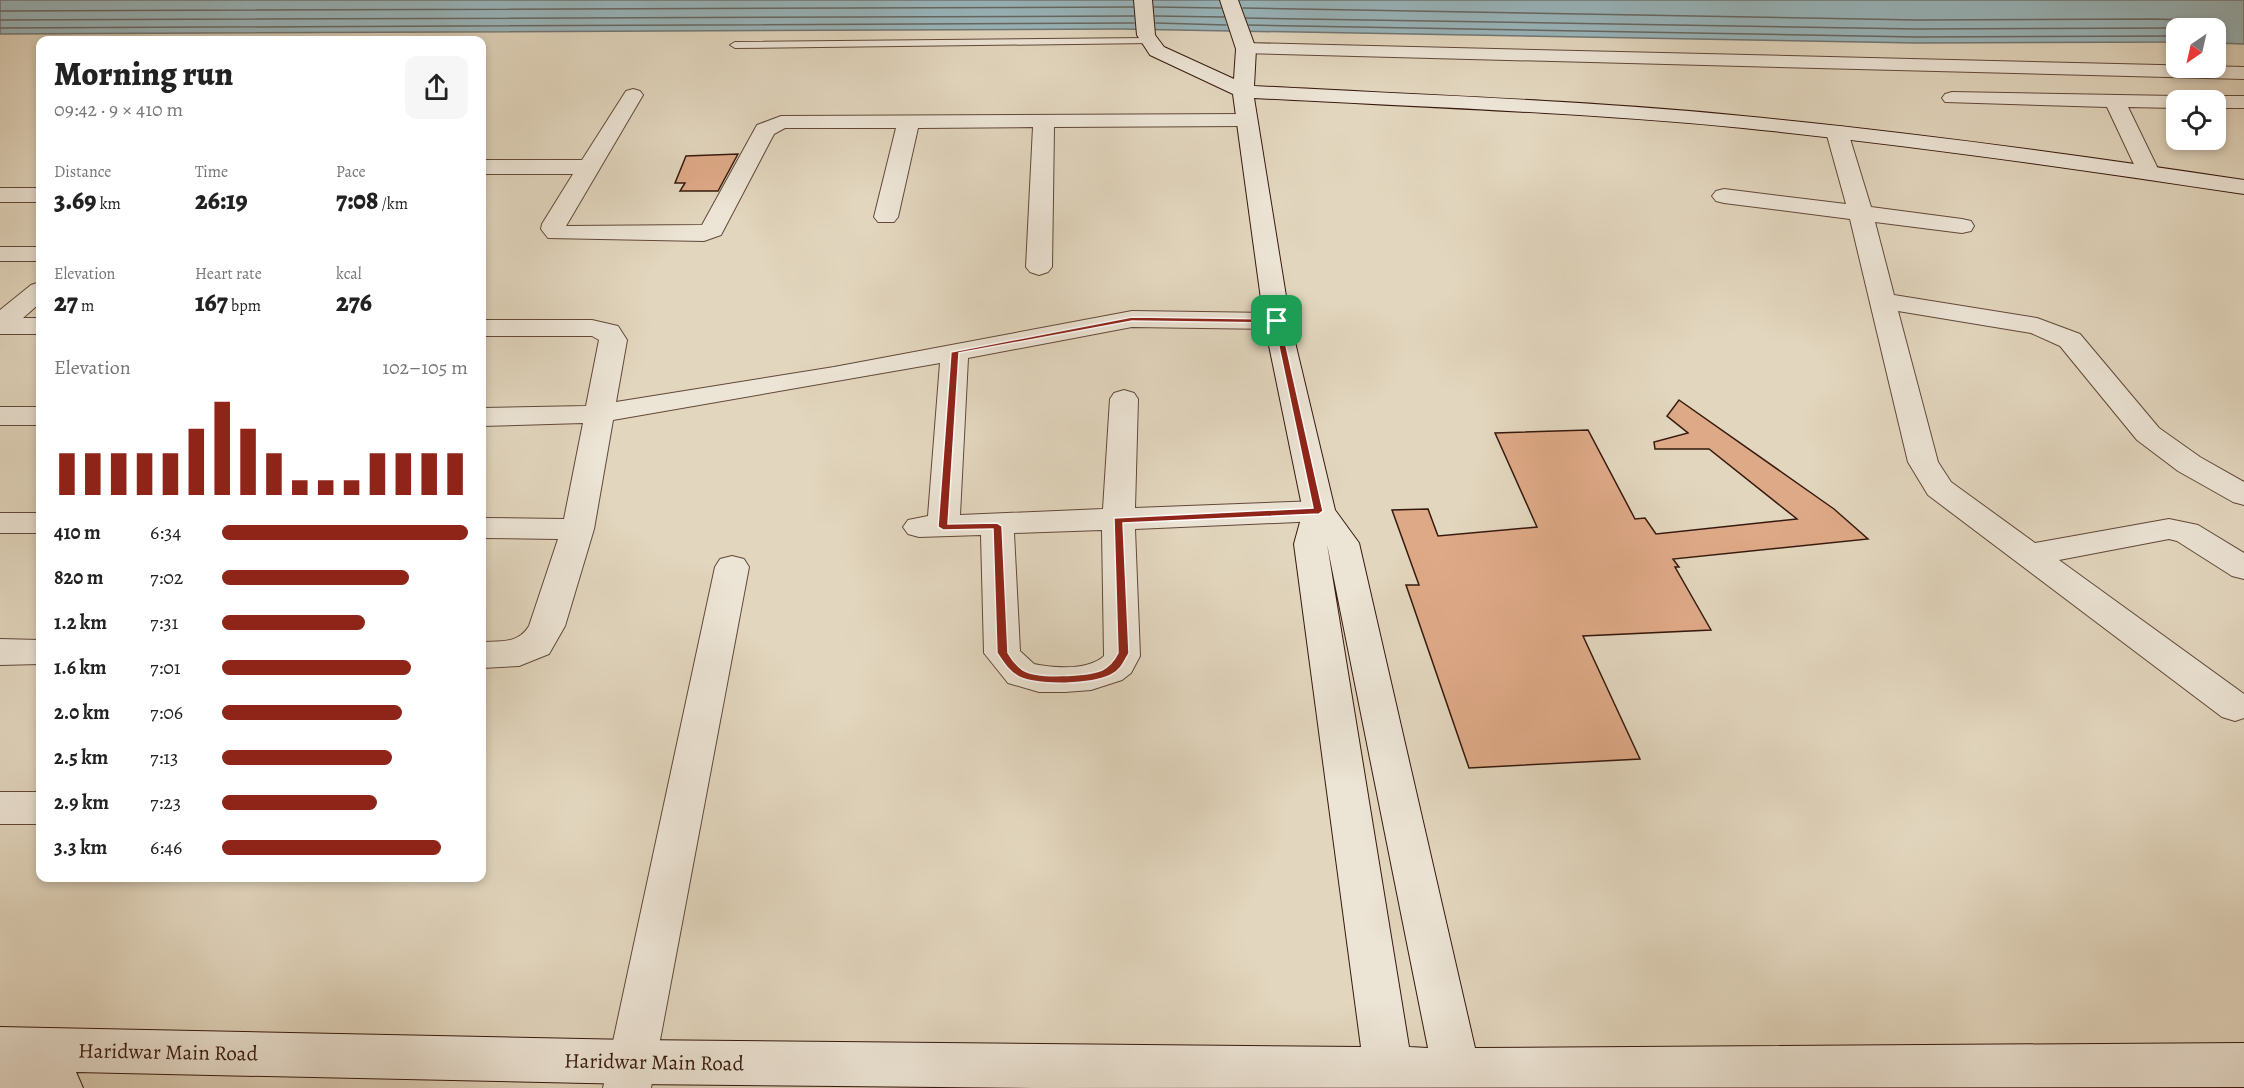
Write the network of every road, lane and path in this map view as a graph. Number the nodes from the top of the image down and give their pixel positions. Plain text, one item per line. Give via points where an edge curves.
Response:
1 (1143, 0) edge
2 (1229, 0) edge
3 (1147, 38) junction
4 (1243, 43) junction
5 (735, 45) dead end
6 (2244, 73) edge
7 (1243, 91) junction
8 (633, 95) dead end
9 (1952, 98) dead end
10 (2115, 101) junction
11 (2166, 102) edge
12 (2226, 102) edge
13 (2244, 102) edge
14 (909, 120) junction
15 (1246, 120) junction
16 (1044, 121) junction
17 (1837, 132) junction
18 (486, 167) edge
19 (589, 167) junction
20 (2149, 173) junction
21 (2244, 187) edge
22 (0, 195) edge
23 (36, 195) edge
24 (1724, 196) dead end
25 (1860, 211) junction
26 (886, 217) dead end
27 (1962, 226) dead end
28 (0, 254) edge
29 (36, 254) edge
30 (1039, 267) dead end
31 (36, 294) edge
32 (1883, 301) junction
33 (1277, 321) junction
34 (0, 325) edge
35 (36, 326) edge
36 (486, 328) edge
37 (955, 352) junction
38 (1124, 399) dead end
39 (599, 414) junction
40 (0, 416) edge
41 (36, 416) edge
42 (486, 417) edge
43 (2244, 495) edge
44 (1319, 511) junction
45 (1118, 520) junction
46 (0, 522) edge
47 (36, 523) edge
48 (997, 526) junction
49 (486, 528) edge
50 (578, 529) junction
51 (2029, 555) junction
52 (2240, 559) edge
53 (732, 567) dead end
54 (0, 652) edge
55 (36, 652) edge
56 (486, 655) edge
57 (2235, 707) dead end
58 (0, 808) edge
59 (36, 808) edge
60 (0, 1049) edge
61 (2244, 1065) edge
62 (630, 1075) edge
63 (1390, 1079) edge
64 (1458, 1079) edge
65 (0, 1085) edge
66 (59, 1088) edge

1 - 3 street
2 - 4 street
3 - 5 lane
3 - 7 street via 1157,51
4 - 6 street
4 - 7 street
7 - 15 street
7 - 17 street via 1651,114
8 - 19 street
9 - 10 street
10 - 11 street
10 - 20 street
12 - 13 street
14 - 16 street
14 - 19 street via 792,120 772,125 765,130 712,230 695,236 557,232 554,224
14 - 26 street
15 - 16 street
15 - 33 street
16 - 30 street
17 - 20 street
17 - 25 street
18 - 19 street
20 - 21 street
22 - 23 street
24 - 25 street
25 - 27 street
25 - 32 street
28 - 29 street
31 - 34 street
32 - 43 street via 2058,332 2070,340 2148,434
32 - 51 street via 1923,462 1939,488
33 - 37 street via 1132,319
33 - 44 street
34 - 35 street
36 - 39 street via 592,328 608,332 613,340
37 - 39 street
37 - 48 street via 931,527
38 - 45 street
39 - 42 street
39 - 50 street
40 - 41 street
44 - 45 street
44 - 63 street via 1310,544
44 - 64 street via 1343,543
45 - 48 street
45 - 48 street via 1123,653 1118,664 1093,676 1037,680 1021,674 1002,653
46 - 47 street
49 - 50 street
50 - 56 street via 548,626 536,645 519,653
51 - 52 street via 2169,529 2186,532
51 - 57 street
53 - 62 street
54 - 55 street
58 - 59 street
60 - 62 street, Haridwar Main Road
61 - 64 street, Haridwar Main Road
62 - 63 street, Haridwar Main Road
63 - 64 street, Haridwar Main Road
65 - 66 street

